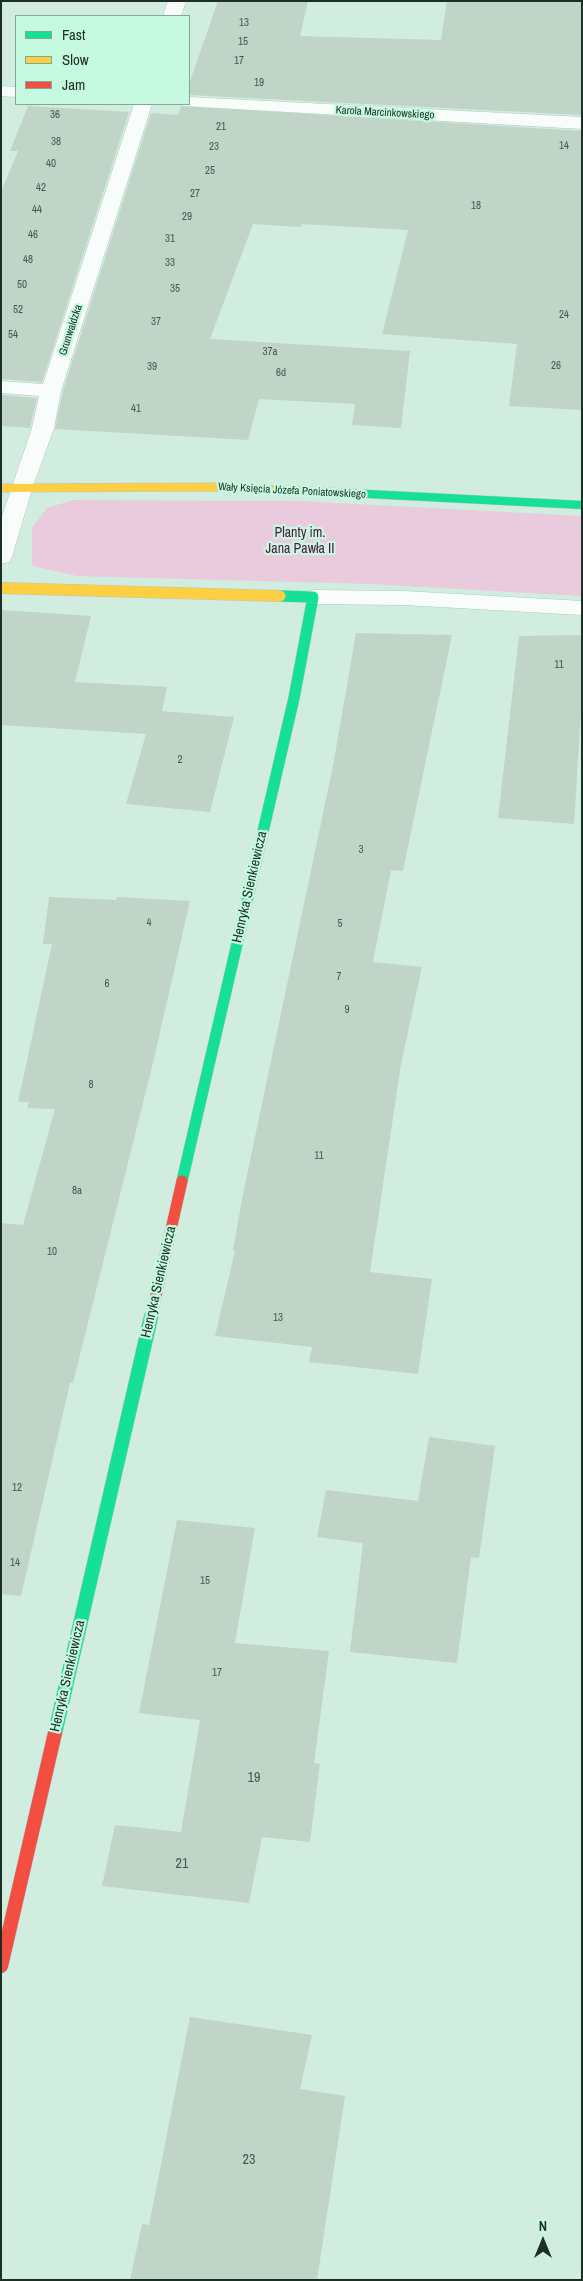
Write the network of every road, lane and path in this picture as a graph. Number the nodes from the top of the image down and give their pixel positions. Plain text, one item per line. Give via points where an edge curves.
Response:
1 (177, 1) edge
2 (172, 15) edge
3 (1, 91) edge
4 (15, 92) edge
5 (190, 102) edge
6 (143, 105) edge
7 (582, 123) edge
8 (1, 387) edge
9 (51, 391) junction
10 (11, 488) edge
11 (582, 505) edge
12 (1, 556) edge
13 (1, 588) edge
14 (313, 597) junction
15 (582, 608) edge
16 (1, 1966) edge

1 - 2 street
3 - 4 street
5 - 7 street, Karola Marcinkowskiego
6 - 9 street, Grunwaldzka
8 - 9 street
9 - 10 street, Grunwaldzka via 43,428
10 - 11 street, Wały Księcia Józefa Poniatowskiego via 219,487
10 - 12 street, Grunwaldzka
13 - 14 street
14 - 15 street via 404,598
14 - 16 street, Henryka Sienkiewicza via 294,698

